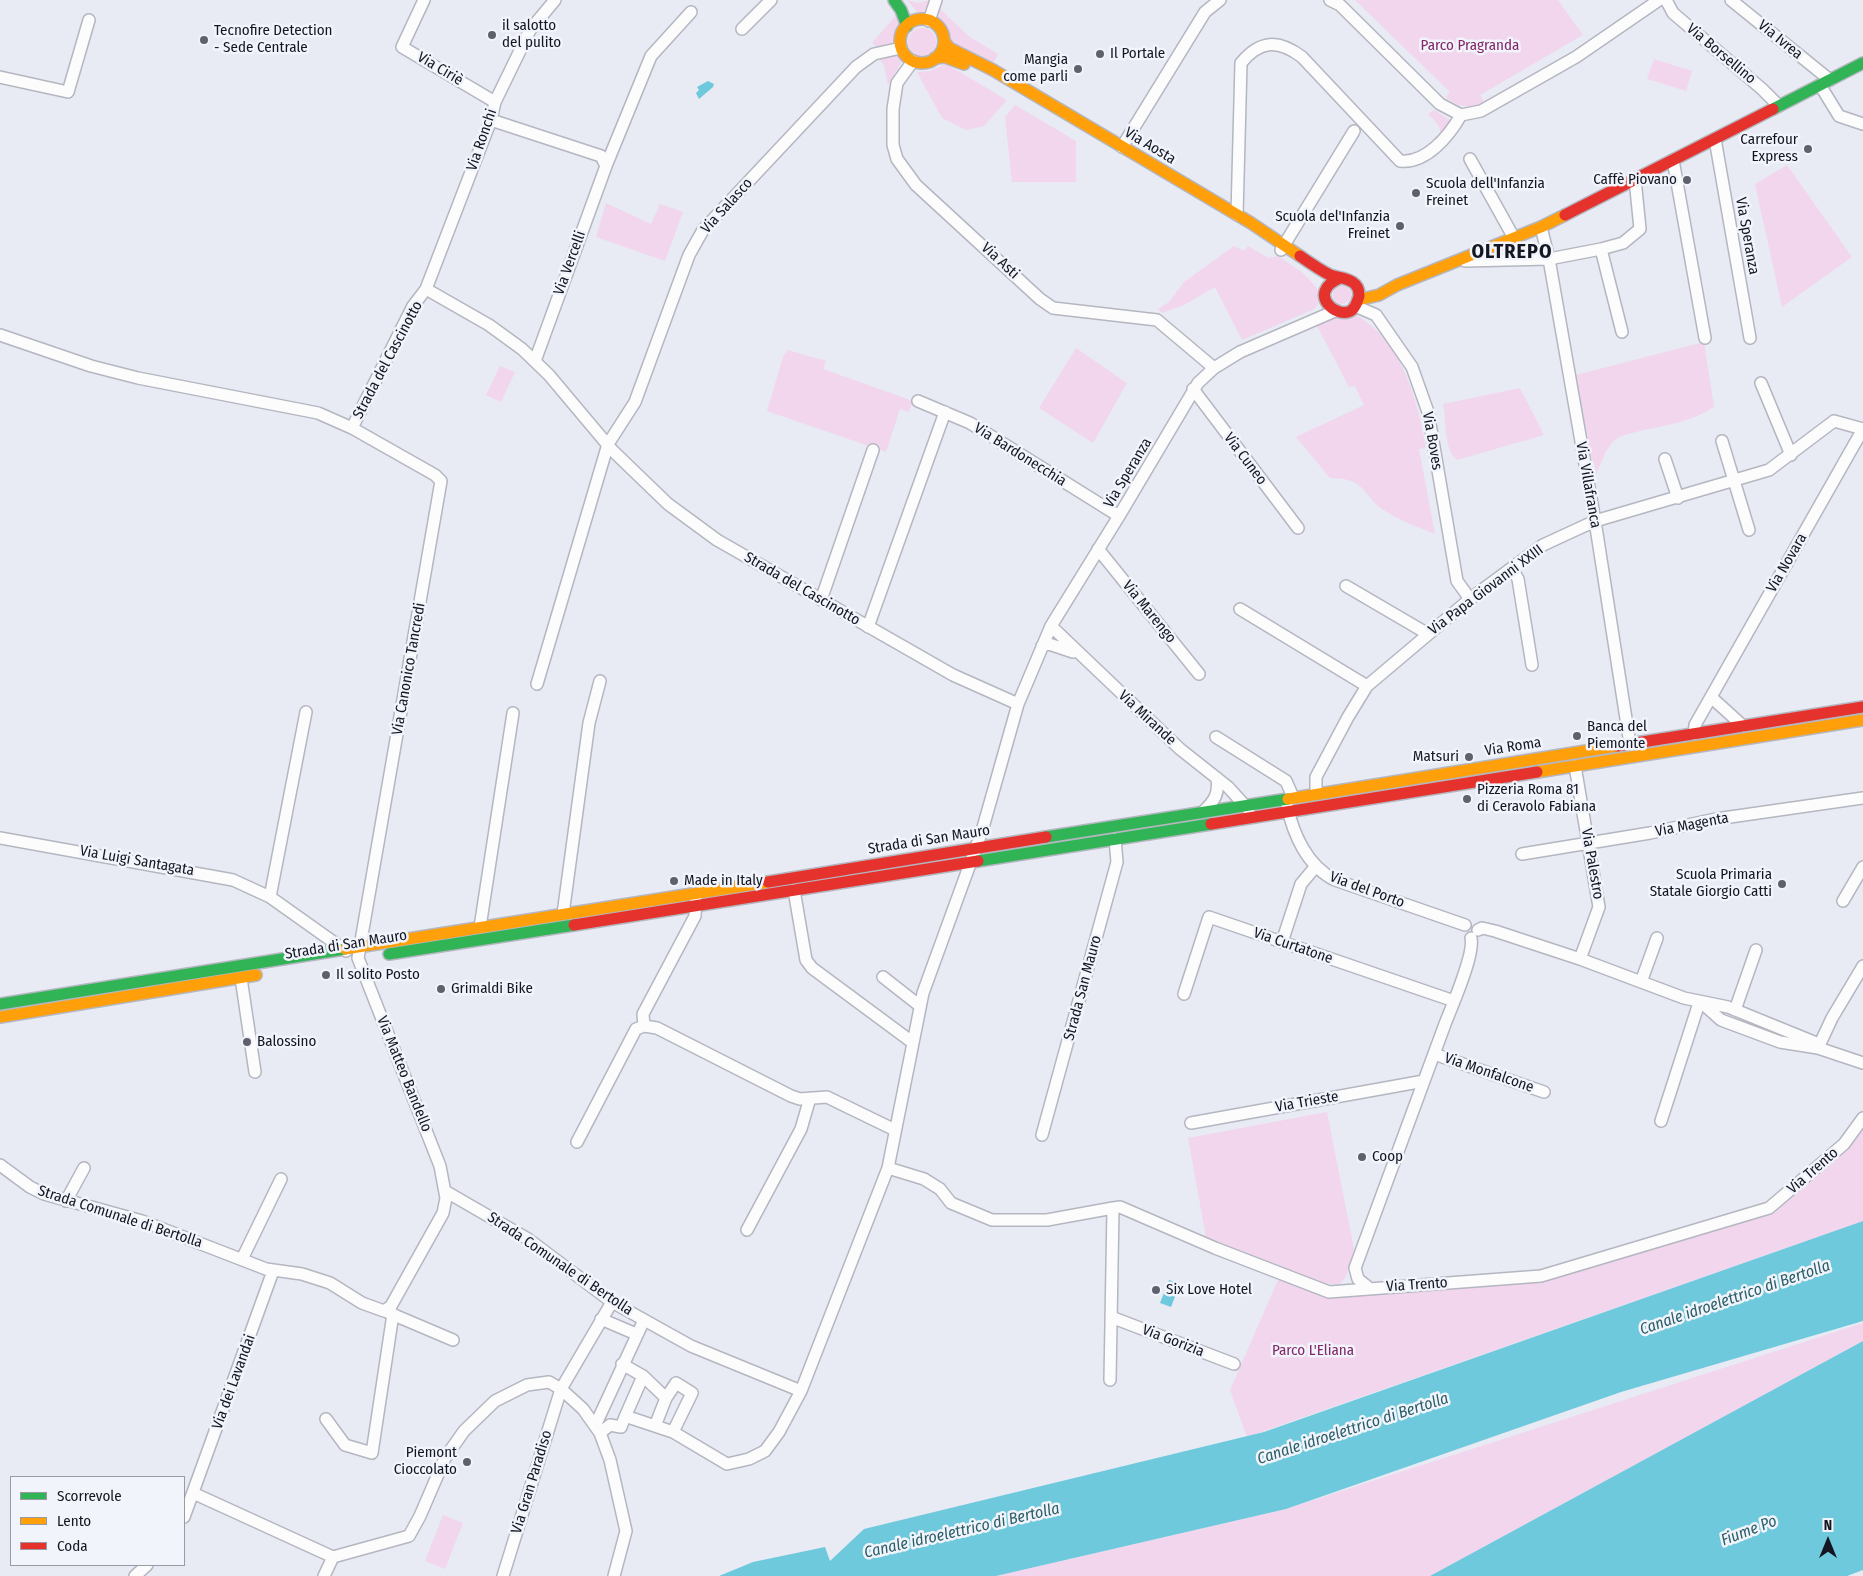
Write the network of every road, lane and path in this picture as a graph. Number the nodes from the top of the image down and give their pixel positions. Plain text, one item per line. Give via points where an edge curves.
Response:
1 (424, 0) edge
2 (555, 0) edge
3 (771, 0) edge
4 (894, 0) edge
5 (904, 0) edge
6 (936, 0) edge
7 (1220, 0) edge
8 (1330, 0) edge
9 (1658, 0) edge
10 (1666, 0) edge
11 (1731, 0) edge
12 (691, 12) dead end
13 (89, 20) dead end
14 (917, 20) junction
15 (929, 21) junction
16 (906, 26) junction
17 (742, 29) dead end
18 (944, 41) junction
19 (901, 48) junction
20 (935, 58) junction
21 (913, 61) junction
22 (1863, 63) edge
23 (0, 77) edge
24 (1825, 82) junction
25 (495, 102) junction
26 (1779, 106) junction
27 (1056, 113) junction
28 (1461, 114) junction
29 (491, 120) junction
30 (1863, 124) edge
31 (1354, 131) dead end
32 (1715, 139) junction
33 (1122, 147) junction
34 (1470, 159) dead end
35 (1672, 160) junction
36 (606, 166) junction
37 (1635, 180) junction
38 (1237, 215) junction
39 (1541, 227) junction
40 (1514, 238) junction
41 (1282, 247) junction
42 (1601, 249) junction
43 (1549, 258) junction
44 (1458, 261) junction
45 (1340, 278) junction
46 (1355, 284) junction
47 (1394, 286) junction
48 (1326, 287) junction
49 (426, 289) junction
50 (1357, 303) junction
51 (1329, 311) junction
52 (1622, 332) dead end
53 (0, 335) edge
54 (1705, 338) dead end
55 (1750, 338) dead end
56 (535, 361) junction
57 (1214, 368) junction
58 (1761, 383) dead end
59 (1193, 389) junction
60 (918, 402) dead end
61 (945, 412) junction
62 (352, 428) junction
63 (1863, 429) edge
64 (1722, 441) dead end
65 (608, 444) junction
66 (873, 450) dead end
67 (1791, 455) junction
68 (1665, 459) dead end
69 (1734, 481) junction
70 (1678, 498) junction
71 (1119, 516) junction
72 (1595, 521) junction
73 (1298, 528) dead end
74 (1749, 530) dead end
75 (1098, 550) junction
76 (1512, 569) junction
77 (1346, 586) dead end
78 (1470, 599) junction
79 (821, 600) junction
80 (1240, 609) dead end
81 (1050, 626) junction
82 (868, 627) junction
83 (1428, 634) junction
84 (1042, 646) junction
85 (1079, 655) junction
86 (1532, 666) dead end
87 (1199, 674) dead end
88 (600, 681) dead end
89 (538, 684) dead end
90 (1367, 686) junction
91 (1711, 697) junction
92 (1018, 704) junction
93 (1863, 707) edge
94 (306, 712) dead end
95 (513, 712) dead end
96 (1863, 720) edge
97 (1743, 726) junction
98 (1694, 734) junction
99 (1216, 737) dead end
100 (1630, 744) junction
101 (1575, 766) junction
102 (1217, 778) junction
103 (1316, 794) junction
104 (1289, 798) junction
105 (1863, 798) edge
106 (1244, 805) junction
107 (1204, 811) junction
108 (1288, 811) junction
109 (1255, 816) junction
110 (1168, 817) joint
111 (1170, 830) joint
112 (0, 838) edge
113 (1115, 839) junction
114 (1588, 844) junction
115 (975, 848) junction
116 (1522, 854) dead end
117 (969, 863) junction
118 (1316, 866) junction
119 (1863, 867) edge
120 (794, 890) junction
121 (695, 893) junction
122 (270, 897) junction
123 (1843, 901) dead end
124 (697, 906) junction
125 (562, 914) junction
126 (480, 927) junction
127 (1475, 934) junction
128 (1657, 938) dead end
129 (1282, 942) junction
130 (345, 950) junction
131 (1756, 950) dead end
132 (360, 953) junction
133 (1580, 959) junction
134 (1863, 966) edge
135 (883, 977) dead end
136 (241, 978) junction
137 (1641, 982) junction
138 (1184, 994) dead end
139 (1454, 1001) junction
140 (1701, 1003) junction
141 (0, 1004) edge
142 (920, 1006) junction
143 (1732, 1009) junction
144 (0, 1017) edge
145 (1721, 1020) junction
146 (644, 1026) junction
147 (1782, 1028) junction
148 (1776, 1040) junction
149 (912, 1042) junction
150 (1818, 1048) junction
151 (1434, 1054) junction
152 (1863, 1063) edge
153 (255, 1072) dead end
154 (1424, 1081) junction
155 (1544, 1092) dead end
156 (810, 1098) junction
157 (1863, 1118) edge
158 (1661, 1121) dead end
159 (1191, 1123) dead end
160 (895, 1130) junction
161 (1042, 1135) dead end
162 (577, 1142) dead end
163 (0, 1165) edge
164 (84, 1168) dead end
165 (888, 1168) junction
166 (280, 1179) dead end
167 (445, 1190) junction
168 (66, 1202) junction
169 (1113, 1208) junction
170 (747, 1230) dead end
171 (242, 1259) junction
172 (274, 1271) junction
173 (1369, 1288) junction
174 (612, 1302) junction
175 (388, 1312) junction
176 (1111, 1317) junction
177 (601, 1319) junction
178 (644, 1320) junction
179 (636, 1334) junction
180 (453, 1340) dead end
181 (622, 1364) junction
182 (1234, 1364) dead end
183 (643, 1376) junction
184 (1110, 1380) dead end
185 (561, 1389) junction
186 (801, 1391) junction
187 (666, 1398) junction
188 (625, 1417) junction
189 (326, 1419) dead end
190 (654, 1426) junction
191 (597, 1430) junction
192 (672, 1432) junction
193 (194, 1493) junction
194 (185, 1515) edge
195 (333, 1557) junction
196 (146, 1566) edge
197 (135, 1576) edge
198 (324, 1576) edge
199 (504, 1576) edge
200 (614, 1576) edge

1 - 25 street, Via Ciriè via 402,46
2 - 25 street, Via Ronchi via 530,30
3 - 17 street
4 - 16 main road
5 - 14 main road
6 - 15 street
7 - 33 street via 1206,12
8 - 28 street via 1340,6 1440,104
9 - 28 street via 1576,57 1481,112
10 - 26 street, Via Borsellino via 1673,13
11 - 24 street, Via Ivrea
12 - 36 street, Via Vercelli via 651,56
13 - 23 street via 68,92
14 - 15 main road
14 - 16 main road
15 - 18 main road via 940,29
16 - 19 main road via 900,38
18 - 20 main road
18 - 27 main road, Via Aosta via 949,48 983,64
19 - 21 main road
19 - 65 street, Via Salasco via 874,54 856,67 704,230 689,255 636,402
20 - 21 main road via 923,63
20 - 27 main road, Via Aosta via 953,59
21 - 57 street, Via Asti via 897,83 893,145 897,159 916,185 1053,308 1157,320
22 - 24 main road
24 - 26 main road
24 - 30 street via 1839,116
25 - 29 street, Via Ronchi
26 - 32 main road
27 - 33 main road, Via Aosta
27 - 41 main road, Via Aosta via 1263,243
28 - 38 street via 1444,140 1429,152 1410,162 1400,161 1302,57 1290,48 1272,44 1256,48 1241,64
29 - 36 street via 601,156
29 - 49 street, Via Ronchi
31 - 41 street
32 - 35 main road
32 - 55 street, Via Speranza
33 - 38 main road, Via Aosta
34 - 40 street
35 - 37 main road
35 - 54 street
36 - 56 street, Via Vercelli
37 - 39 main road
37 - 42 street via 1640,229 1623,243
38 - 41 main road, Via Aosta
39 - 40 main road
39 - 43 street, Via Villafranca
40 - 44 main road
41 - 45 main road, Via Aosta
41 - 48 main road, Via Aosta
42 - 43 street
42 - 52 street
43 - 44 street
43 - 72 street, Via Villafranca
44 - 47 main road
45 - 46 main road
45 - 48 main road via 1332,280
46 - 47 main road via 1370,289
46 - 50 main road
47 - 50 main road
48 - 51 main road
49 - 56 street, Strada del Cascinotto via 489,325
49 - 62 street, Strada del Cascinotto via 413,306
50 - 51 main road via 1346,312
50 - 78 street, Via Boves via 1376,315 1412,367 1428,412 1457,581
51 - 57 street, Via Speranza via 1240,352
53 - 62 street, Strada del Cascinotto via 91,366 318,413
56 - 65 street, Strada del Cascinotto
57 - 59 street, Via Speranza
58 - 67 street
59 - 71 street, Via Speranza
59 - 73 street, Via Cuneo
60 - 61 street, Via Bardonecchia
61 - 71 street, Via Bardonecchia via 970,423
61 - 82 street
62 - 132 street, Via Canonico Tancredi via 436,475 441,481
63 - 67 street, Via Papa Giovanni XXIII via 1834,421
63 - 91 street, Via Novara
64 - 69 street
65 - 79 street, Strada del Cascinotto via 675,509 730,548
65 - 89 street
66 - 79 street
67 - 69 street, Via Papa Giovanni XXIII via 1769,470
68 - 70 street
69 - 70 street, Via Papa Giovanni XXIII
69 - 74 street
70 - 72 street, Via Papa Giovanni XXIII
71 - 75 street, Via Speranza
72 - 76 street, Via Papa Giovanni XXIII via 1543,545
72 - 100 street, Via Villafranca
75 - 81 street, Via Speranza
75 - 87 street, Via Marengo
76 - 78 street, Via Papa Giovanni XXIII
76 - 86 street via 1518,579
77 - 83 street
78 - 83 street, Via Papa Giovanni XXIII
79 - 82 street, Strada del Cascinotto
80 - 90 street
81 - 84 street, Via Speranza
81 - 85 street, Via Mirande
82 - 92 street, Strada del Cascinotto via 953,675
83 - 90 street, Via Papa Giovanni XXIII
84 - 85 street, Via Mirande via 1049,644
84 - 92 street, Via Speranza
85 - 102 street, Via Mirande via 1180,749
88 - 125 street via 589,722
90 - 103 street, Via Papa Giovanni XXIII via 1316,777
91 - 97 street
91 - 98 street, Via Novara via 1695,725
92 - 115 street
93 - 97 main road, Via Roma
94 - 122 street
95 - 126 street
96 - 101 main road, Via Roma
97 - 98 main road, Via Roma
98 - 100 main road, Via Roma
99 - 104 street, Via del Porto via 1286,781
100 - 103 main road, Via Roma
101 - 108 main road, Via Roma
101 - 114 street, Via Palestro
102 - 106 street, Via Mirande
102 - 107 street via 1215,799
103 - 104 main road, Via Roma
104 - 106 main road, Via Roma
104 - 108 street, Via del Porto
105 - 114 street, Via Magenta via 1716,819
106 - 107 main road, Via Roma
106 - 109 street, Via Mirande
107 - 110 main road, Via Roma
108 - 109 main road, Via Roma
108 - 118 street, Via del Porto via 1297,836
109 - 111 main road, Via Roma
110 - 115 main road, Strada di San Mauro
111 - 113 main road, Strada di San Mauro
112 - 122 street, Via Luigi Santagata via 218,876
113 - 117 main road, Strada di San Mauro
113 - 161 street, Strada San Mauro via 1117,862
114 - 116 street, Via Magenta
114 - 133 street, Via Palestro via 1599,907
115 - 117 street
115 - 121 main road, Strada di San Mauro
117 - 120 main road, Strada di San Mauro
117 - 142 street
118 - 127 street, Via del Porto via 1322,874 1334,880 1465,925 1473,923
118 - 129 street via 1301,884
119 - 123 street
120 - 124 main road, Strada di San Mauro
120 - 149 street via 806,960 812,968
121 - 124 street
121 - 125 main road, Strada di San Mauro
122 - 130 street, Via Luigi Santagata
124 - 132 main road, Strada di San Mauro
124 - 146 street via 695,916 644,1014
125 - 126 main road, Strada di San Mauro
126 - 132 main road, Strada di San Mauro
127 - 133 street via 1482,928
127 - 139 street
128 - 137 street
129 - 138 street, Via Curtatone via 1210,918
129 - 139 street, Via Curtatone
130 - 132 main road, Strada di San Mauro
130 - 141 main road, Strada di San Mauro
131 - 143 street
132 - 136 main road, Strada di San Mauro
132 - 167 street, Via Matteo Bandello via 440,1166
133 - 137 street
134 - 150 street
135 - 142 street
136 - 144 main road, Strada di San Mauro
136 - 153 street
137 - 140 street
139 - 151 street
140 - 143 street
140 - 145 street
140 - 158 street
142 - 149 street
143 - 145 street via 1721,1009
143 - 147 street
145 - 148 street
146 - 156 street via 657,1028 791,1096
146 - 162 street via 636,1029
147 - 148 street via 1786,1033 1784,1038
147 - 150 street via 1814,1042
148 - 150 street
149 - 160 street
150 - 152 street
151 - 154 street
151 - 155 street, Via Monfalcone
154 - 159 street, Via Trieste
154 - 173 street via 1355,1268 1358,1279
156 - 160 street via 828,1097
156 - 170 street via 801,1129
157 - 173 street, Via Trento via 1844,1144 1769,1208 1541,1276
160 - 165 street
163 - 168 street, Strada Comunale di Bertolla via 30,1187
164 - 168 street, Strada Comunale di Bertolla
165 - 169 street via 924,1179 940,1189 951,1203 992,1220 1047,1220
165 - 186 street
166 - 171 street
167 - 174 street, Strada Comunale di Bertolla via 528,1239
167 - 175 street via 443,1213
168 - 171 street, Strada Comunale di Bertolla via 142,1221
169 - 173 street, Via Trento via 1120,1207 1329,1292
169 - 176 street
171 - 172 street, Strada Comunale di Bertolla
172 - 175 street, Strada Comunale di Bertolla via 302,1274 330,1283 362,1303
172 - 193 street, Via dei Lavandai
174 - 177 street, Via Gran Paradiso
174 - 178 street, Strada Comunale di Bertolla
175 - 180 street, Strada Comunale di Bertolla
175 - 189 street via 372,1453 344,1445
176 - 182 street, Via Gorizia
176 - 184 street
177 - 179 street
177 - 185 street, Via Gran Paradiso
178 - 179 street
178 - 186 street, Strada Comunale di Bertolla via 691,1346
179 - 181 street
181 - 183 street
181 - 191 street
183 - 187 street
183 - 188 street
185 - 191 street via 583,1409
185 - 195 street via 549,1382 527,1385 495,1401 464,1431 445,1458 408,1536
185 - 199 street, Via Gran Paradiso
186 - 192 street via 765,1451 749,1459 727,1464
187 - 190 street
187 - 192 street via 676,1383 692,1393
188 - 190 street
188 - 191 street via 621,1427 610,1425
190 - 192 street
191 - 200 street via 610,1460 626,1531
193 - 194 street, Via dei Lavandai
193 - 195 street
195 - 198 street
196 - 197 street

